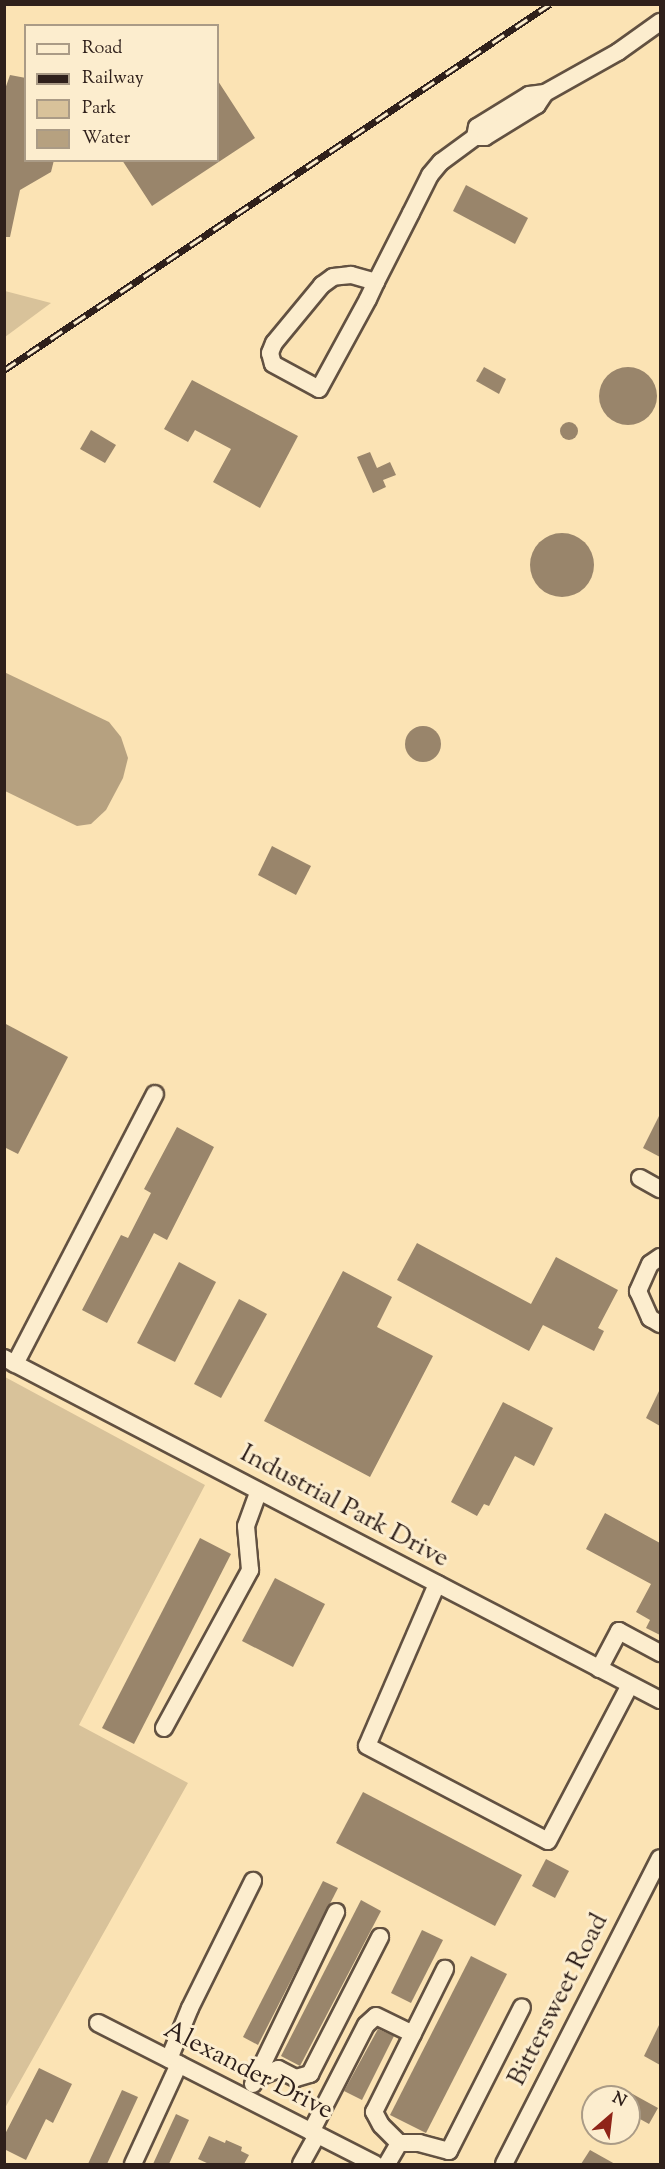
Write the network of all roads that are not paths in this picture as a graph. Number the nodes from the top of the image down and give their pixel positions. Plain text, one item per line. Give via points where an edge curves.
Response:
1 (660, 22) edge
2 (376, 282) junction
3 (155, 1094) dead end
4 (640, 1178) dead end
5 (660, 1189) edge
6 (660, 1257) edge
7 (660, 1324) edge
8 (10, 1361) edge
9 (259, 1491) junction
10 (438, 1584) junction
11 (660, 1653) edge
12 (599, 1669) junction
13 (630, 1685) junction
14 (660, 1701) edge
15 (164, 1728) dead end
16 (660, 1858) edge
17 (254, 1881) dead end
18 (336, 1912) dead end
19 (380, 1937) dead end
20 (445, 1969) dead end
21 (522, 2007) dead end
22 (98, 2023) dead end
23 (413, 2034) junction
24 (174, 2061) junction
25 (256, 2078) junction
26 (246, 2098) junction
27 (314, 2133) junction
28 (399, 2143) junction
29 (133, 2164) edge
30 (301, 2164) edge
31 (375, 2164) edge
32 (387, 2164) edge
33 (504, 2164) edge

1 - 2 street via 618,52 545,93 529,94 477,128 475,137 430,175
2 - 2 street via 319,388 273,364 270,353 274,343 322,285 333,277 351,275
3 - 8 street
4 - 5 street
6 - 7 street via 650,1264 638,1291 650,1318
8 - 9 street, Industrial Park Drive
9 - 10 street, Industrial Park Drive
9 - 15 street via 246,1526 250,1570
10 - 12 street, Industrial Park Drive
10 - 13 street via 367,1746 548,1841
11 - 12 street via 619,1631
12 - 13 street, Industrial Park Drive
13 - 14 street, Industrial Park Drive
16 - 33 street, Bittersweet Road
17 - 24 street via 190,2008
18 - 25 street
19 - 25 street via 310,2074 296,2078 278,2069
20 - 23 street
21 - 28 street via 449,2151 419,2143
22 - 24 street, Alexander Drive
23 - 27 street via 376,2016 366,2025
23 - 28 street via 374,2112
24 - 26 street, Alexander Drive
24 - 29 street
25 - 26 street
26 - 27 street, Alexander Drive
27 - 30 street
27 - 31 street, Alexander Drive
28 - 32 street

